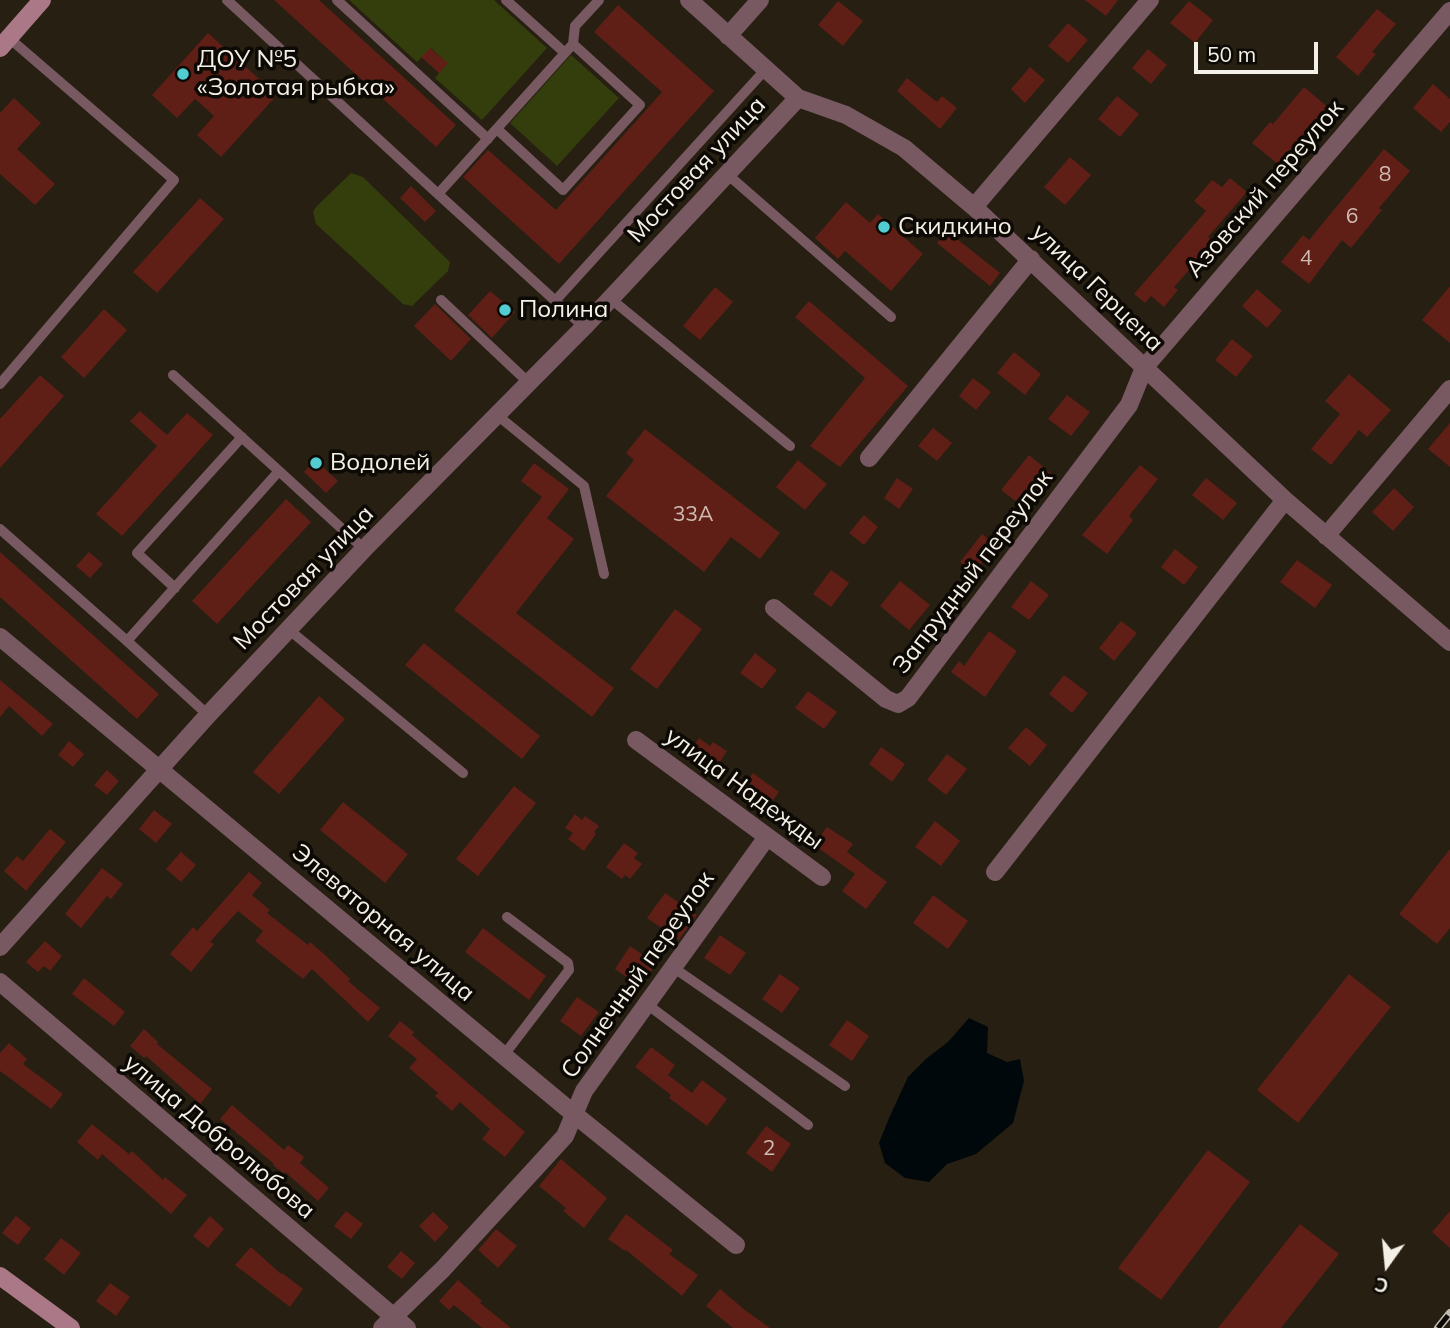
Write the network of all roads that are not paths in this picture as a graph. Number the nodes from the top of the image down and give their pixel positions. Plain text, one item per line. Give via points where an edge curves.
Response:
1 (42, 0) edge
2 (228, 0) edge
3 (337, 0) edge
4 (506, 0) edge
5 (599, 0) edge
6 (689, 0) edge
7 (760, 0) edge
8 (1150, 0) edge
9 (1450, 11) edge
10 (728, 36) junction
11 (5, 43) edge
12 (573, 44) junction
13 (565, 54) junction
14 (765, 69) junction
15 (798, 98) junction
16 (497, 129) junction
17 (488, 139) junction
18 (727, 174) junction
19 (438, 194) junction
20 (974, 207) junction
21 (1031, 259) junction
22 (611, 299) junction
23 (441, 300) dead end
24 (555, 301) junction
25 (891, 317) dead end
26 (584, 327) junction
27 (1144, 368) junction
28 (173, 375) dead end
29 (529, 383) junction
30 (0, 384) edge
31 (1450, 389) edge
32 (497, 415) junction
33 (242, 437) junction
34 (790, 446) dead end
35 (869, 458) dead end
36 (279, 471) junction
37 (1285, 500) junction
38 (0, 529) edge
39 (1326, 536) junction
40 (364, 549) junction
41 (604, 574) dead end
42 (175, 587) junction
43 (774, 608) dead end
44 (288, 629) junction
45 (0, 637) edge
46 (127, 640) junction
47 (1450, 642) edge
48 (208, 715) junction
49 (636, 740) dead end
50 (159, 769) junction
51 (463, 773) dead end
52 (767, 837) junction
53 (995, 872) dead end
54 (822, 877) dead end
55 (507, 917) dead end
56 (0, 947) edge
57 (674, 968) junction
58 (0, 982) edge
59 (648, 1005) junction
60 (504, 1055) junction
61 (845, 1086) dead end
62 (574, 1114) junction
63 (808, 1125) dead end
64 (736, 1245) dead end
65 (0, 1276) edge
66 (394, 1324) edge
67 (71, 1328) edge

1 - 11 street
2 - 19 lane
3 - 17 lane
4 - 13 lane
5 - 12 lane via 575,26
6 - 10 street, улица Герцена
7 - 10 street
8 - 20 street
9 - 27 street, Азовский переулок
10 - 14 street, улица Герцена
11 - 30 lane via 174,180
12 - 13 lane
12 - 16 lane via 640,105 563,190
13 - 16 lane
14 - 15 street, улица Герцена
14 - 24 lane
15 - 18 street, Мостовая улица
15 - 20 street, улица Герцена via 846,115 904,148
16 - 17 lane
17 - 19 lane
18 - 22 street, Мостовая улица
18 - 25 lane
19 - 24 lane
20 - 21 street, улица Герцена
21 - 27 street, улица Герцена
21 - 35 street
22 - 26 street, Мостовая улица
22 - 34 lane
23 - 29 lane
24 - 26 lane
26 - 29 street, Мостовая улица
27 - 37 street, улица Герцена
27 - 43 street, Запрудный переулок via 1129,405 908,698 898,704 886,699
28 - 33 lane
29 - 32 street, Мостовая улица
31 - 39 street
32 - 40 street, Мостовая улица
32 - 41 lane via 584,486
33 - 36 lane
33 - 42 lane via 137,553
36 - 40 lane
36 - 42 lane
37 - 39 street, улица Герцена
37 - 53 street
38 - 46 lane
39 - 47 street, улица Герцена
40 - 44 street, Мостовая улица
42 - 46 lane
44 - 48 street, Мостовая улица
44 - 51 lane
45 - 50 street, Элеваторная улица
46 - 48 lane
48 - 50 street, Мостовая улица
49 - 52 street, улица Надежды
50 - 56 street, Мостовая улица
50 - 60 street, Элеваторная улица
52 - 54 street, улица Надежды
52 - 57 street, Солнечный переулок
55 - 60 lane via 568,963 569,970
57 - 59 street, Солнечный переулок
57 - 61 lane
58 - 66 street, улица Добролюбова
59 - 62 street, Солнечный переулок via 584,1091
59 - 63 lane
60 - 62 street, Элеваторная улица
62 - 64 street, Элеваторная улица
62 - 66 street, Солнечный переулок via 565,1136
65 - 67 street

